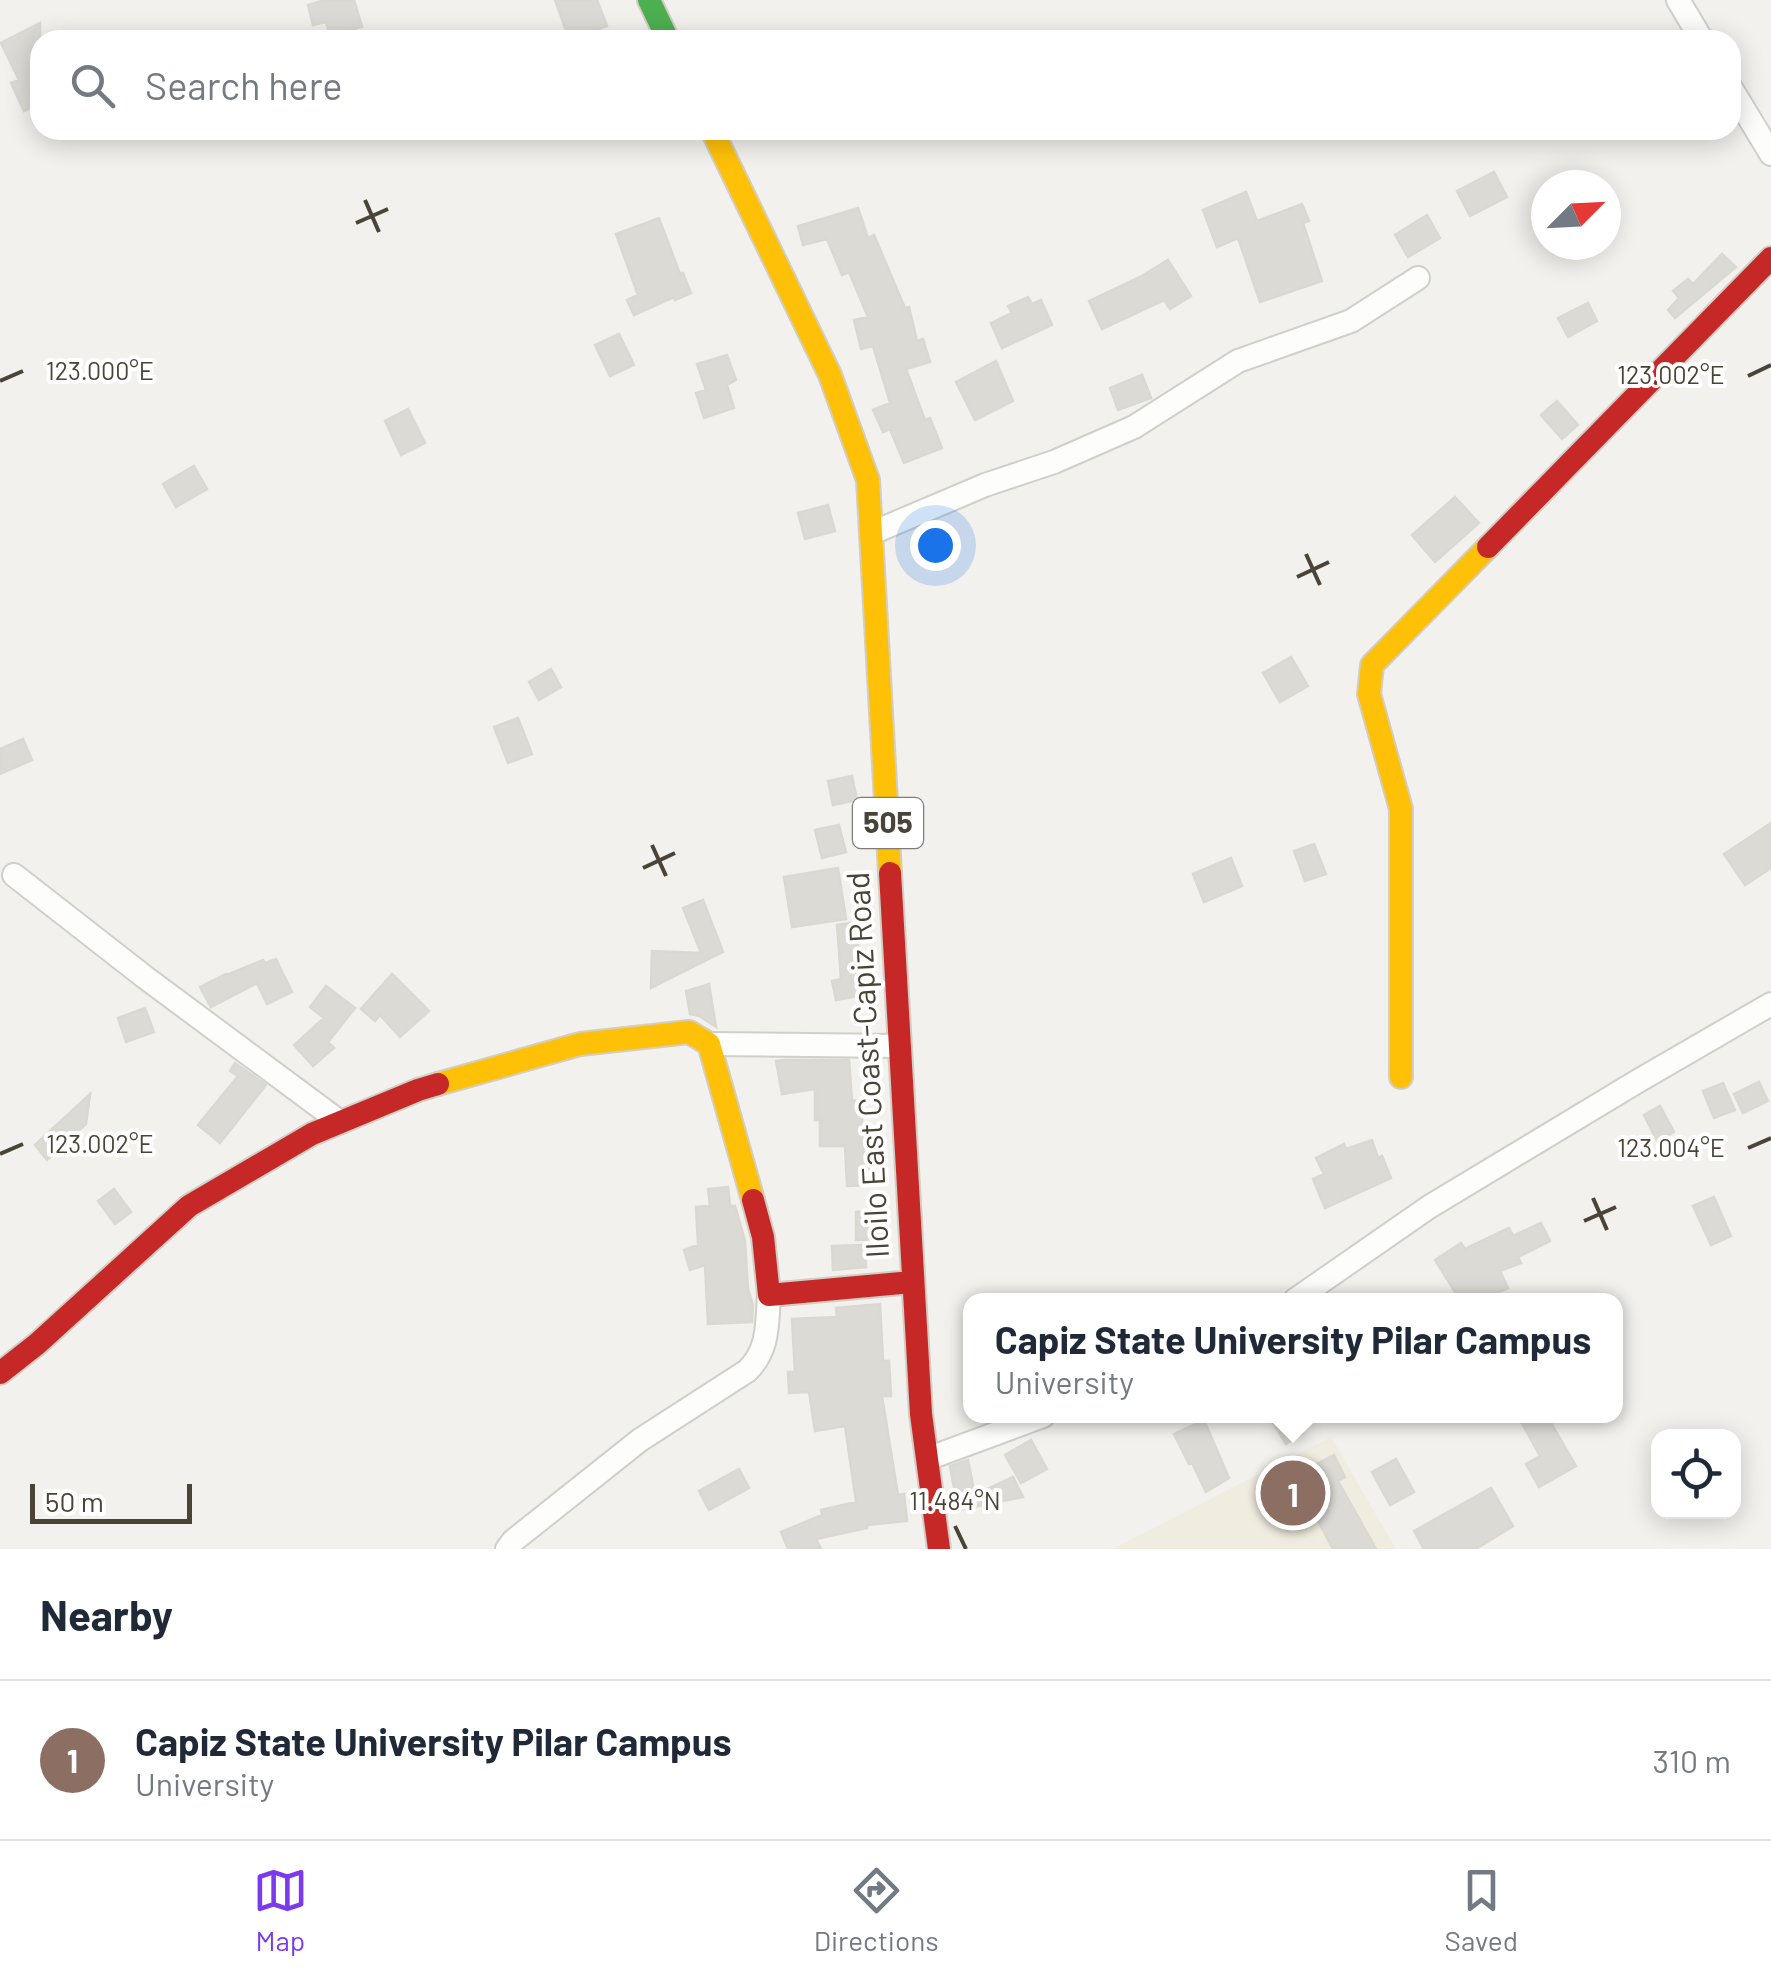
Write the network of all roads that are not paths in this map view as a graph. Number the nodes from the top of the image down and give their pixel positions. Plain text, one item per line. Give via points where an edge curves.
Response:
1 (649, 0) edge
2 (1678, 0) edge
3 (663, 30) edge
4 (1696, 30) edge
5 (1741, 104) edge
6 (717, 140) edge
7 (1771, 154) edge
8 (1771, 258) edge
9 (1418, 278) dead end
10 (872, 532) junction
11 (14, 876) dead end
12 (1771, 1004) edge
13 (709, 1044) junction
14 (899, 1046) junction
15 (1402, 1077) dead end
16 (340, 1122) junction
17 (912, 1282) junction
18 (1305, 1293) edge
19 (769, 1295) junction
20 (0, 1373) edge
21 (1024, 1423) edge
22 (926, 1459) junction
23 (507, 1549) edge
24 (939, 1549) edge

1 - 3 street
2 - 4 street
5 - 7 street
6 - 10 street, Iloilo East Coast-Capiz Road / 505 via 830,375 868,480
8 - 15 street via 1372,665 1368,694 1401,810
9 - 10 street via 1351,321 1238,362 1134,427
10 - 14 street, Iloilo East Coast-Capiz Road / 505
11 - 16 street
12 - 18 street via 1429,1207
13 - 14 street
13 - 16 street via 689,1032 580,1044 418,1090
13 - 19 street via 764,1238
14 - 17 street, Iloilo East Coast-Capiz Road / 505
16 - 20 street via 189,1206
17 - 19 street
17 - 22 street, Iloilo East Coast-Capiz Road / 505
19 - 23 street via 765,1344 747,1371 640,1440
21 - 22 street
22 - 24 street, Iloilo East Coast-Capiz Road / 505

